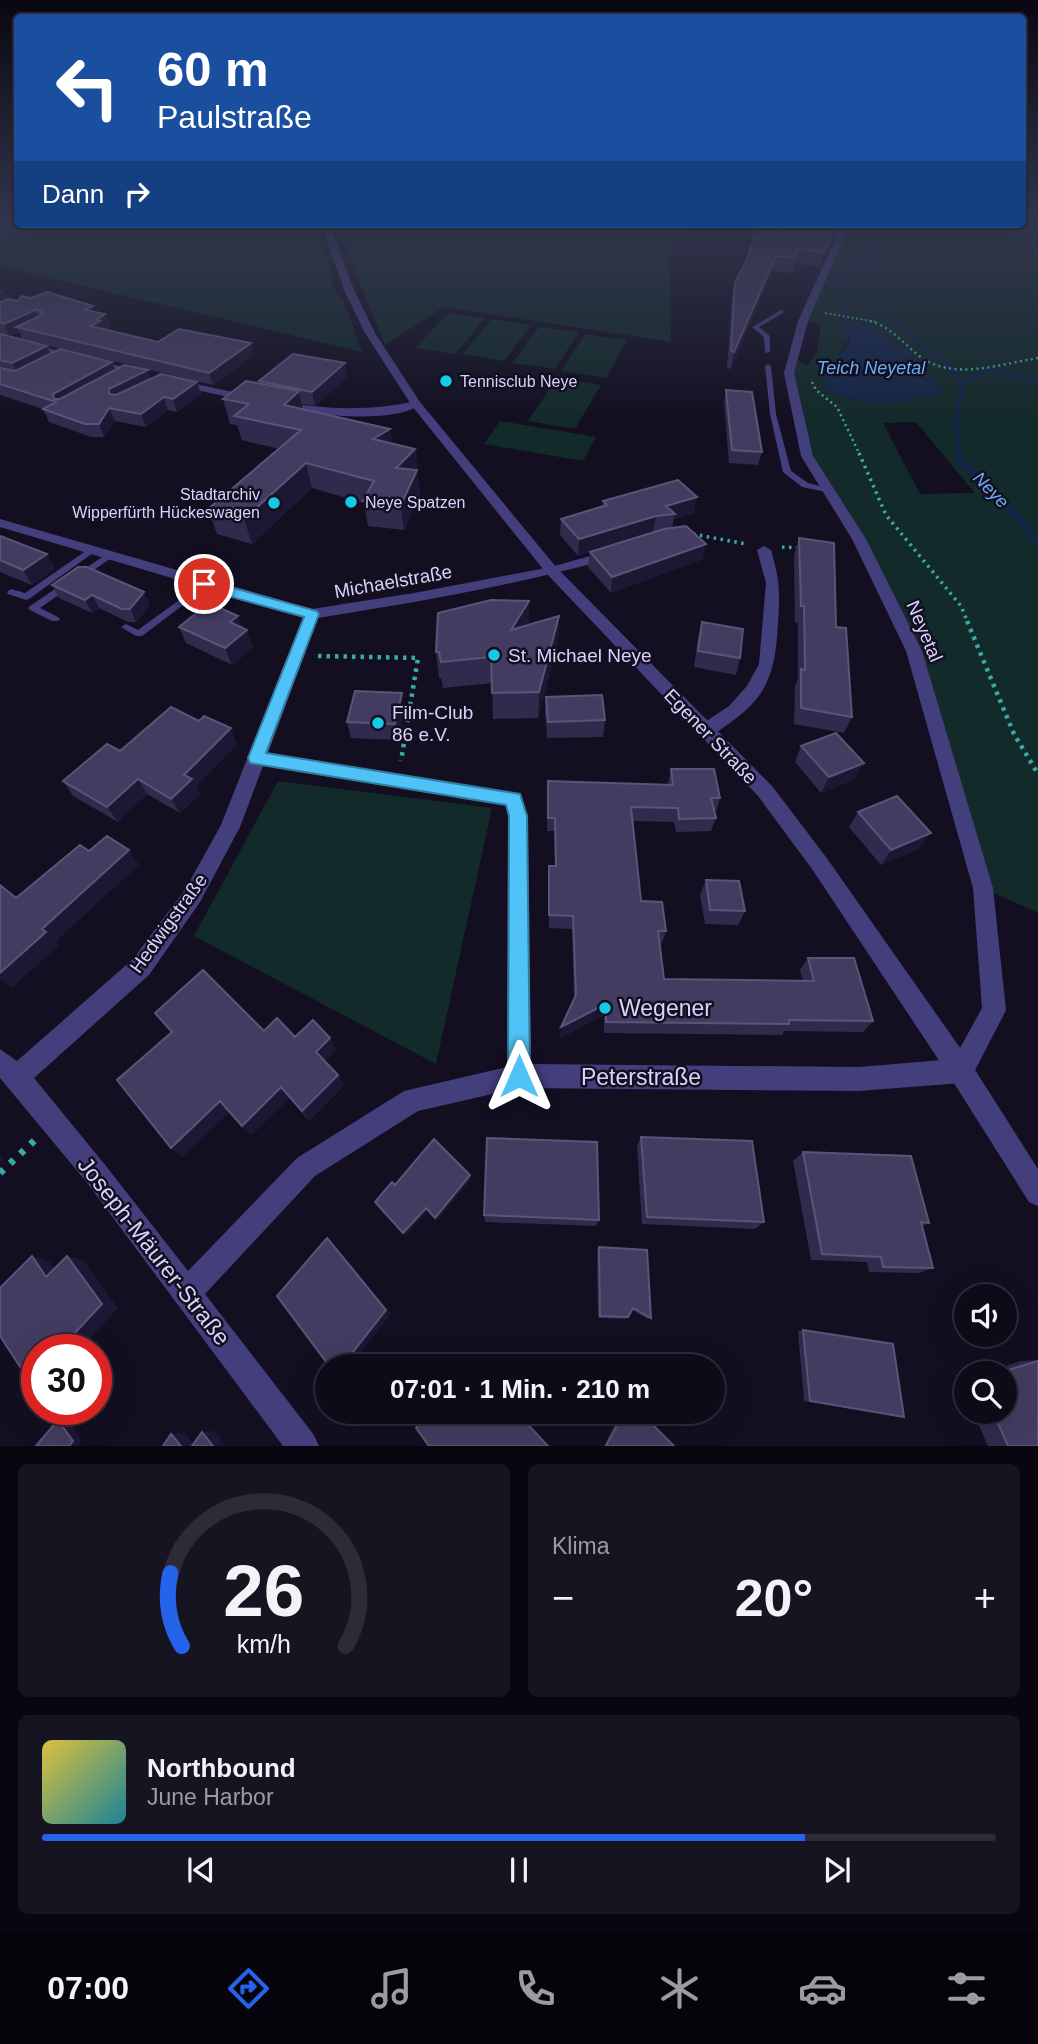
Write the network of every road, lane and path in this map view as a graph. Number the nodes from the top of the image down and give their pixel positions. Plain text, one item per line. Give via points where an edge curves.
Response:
1 (347, 284) edge
2 (819, 284) edge
3 (809, 309) junction
4 (781, 312) dead end
5 (19, 336) edge
6 (4, 338) edge
7 (767, 352) dead end
8 (64, 357) junction
9 (1038, 358) edge
10 (794, 359) junction
11 (53, 363) edge
12 (768, 366) dead end
13 (130, 372) junction
14 (119, 378) edge
15 (415, 404) junction
16 (828, 491) junction
17 (0, 523) edge
18 (688, 534) edge
19 (733, 541) dead end
20 (787, 546) dead end
21 (625, 549) edge
22 (764, 550) dead end
23 (814, 550) edge
24 (90, 551) junction
25 (108, 556) junction
26 (552, 571) junction
27 (204, 584) junction
28 (11, 592) dead end
29 (312, 614) junction
30 (55, 619) dead end
31 (126, 627) dead end
32 (296, 656) junction
33 (705, 731) junction
34 (256, 758) junction
35 (1038, 774) edge
36 (397, 781) junction
37 (8, 1069) edge
38 (961, 1071) junction
39 (519, 1076) junction
40 (52, 1123) junction
41 (0, 1173) edge
42 (1038, 1193) edge
43 (186, 1293) junction
44 (303, 1446) edge

1 - 15 street, Egener Straße via 370,332
2 - 3 street, Neyetal
3 - 9 path via 887,327 942,369
3 - 10 street, Neyetal
4 - 7 lane via 755,327 767,336
5 - 6 lane
6 - 8 street
8 - 11 lane
8 - 13 street
10 - 16 street, Neyetal via 789,373 807,456
10 - 35 path via 816,390 837,407 886,515 961,606 1014,734
12 - 16 lane via 773,414 787,472 805,485
13 - 14 lane
13 - 15 street via 325,414 363,414
15 - 26 street, Egener Straße
16 - 38 street, Neyetal via 859,539 914,652 983,888 994,1010
17 - 24 street, Michaelstraße
18 - 19 path
20 - 23 path
21 - 26 street, Michaelstraße
22 - 33 street via 773,583 767,664 736,711
24 - 25 street, Michaelstraße
24 - 28 lane via 26,597
25 - 27 street, Michaelstraße
25 - 30 lane via 33,608
26 - 29 street, Michaelstraße
26 - 33 street, Egener Straße
27 - 29 street, Michaelstraße
27 - 31 lane via 139,634
29 - 32 street, Hedwigstraße
32 - 34 street, Hedwigstraße
32 - 36 path via 418,658
33 - 38 street, Egener Straße via 765,791
34 - 36 street
34 - 37 street, Hedwigstraße via 230,827 193,895 141,967
36 - 39 street via 514,799 518,816
37 - 40 street, Joseph-Mäurer-Straße
38 - 39 street, Peterstraße via 859,1079
38 - 42 street, Egener Straße
39 - 43 street, Peterstraße via 412,1100 306,1167
40 - 41 path
40 - 43 street, Joseph-Mäurer-Straße
43 - 44 street, Joseph-Mäurer-Straße

